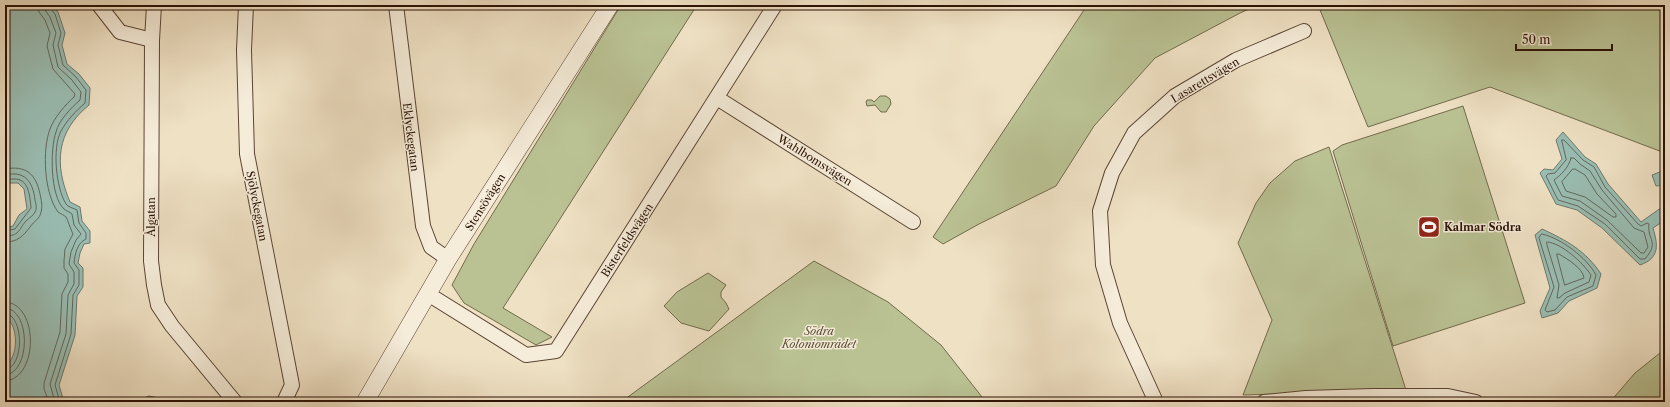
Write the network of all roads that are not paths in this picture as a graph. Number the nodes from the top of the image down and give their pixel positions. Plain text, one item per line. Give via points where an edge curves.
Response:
1 (99, 5) edge
2 (154, 5) edge
3 (246, 5) edge
4 (396, 5) edge
5 (610, 5) edge
6 (775, 5) edge
7 (1304, 31) dead end
8 (152, 40) junction
9 (717, 98) junction
10 (913, 222) dead end
11 (448, 259) junction
12 (428, 294) junction
13 (235, 402) edge
14 (284, 402) edge
15 (365, 402) edge
16 (1156, 402) edge
17 (1264, 402) edge
18 (1476, 402) edge

1 - 8 street via 120,32
2 - 8 street, Ålgatan
3 - 14 street, Sjölyckegatan via 244,50 247,154 292,385
4 - 11 street, Eklyckegatan via 423,226 431,247
5 - 11 street, Stensövägen
6 - 9 street, Bisterfeldsvägen
7 - 16 street, Lasarettsvägen via 1236,60 1175,96 1134,133 1112,173 1100,211 1103,265 1120,323
8 - 13 street, Ålgatan via 151,261 158,305 172,326
9 - 10 street, Wahlbomsvägen
9 - 12 street, Bisterfeldsvägen via 556,351 526,355
11 - 12 street, Stensövägen
12 - 15 street, Stensövägen
17 - 18 street via 1374,396 1448,396

